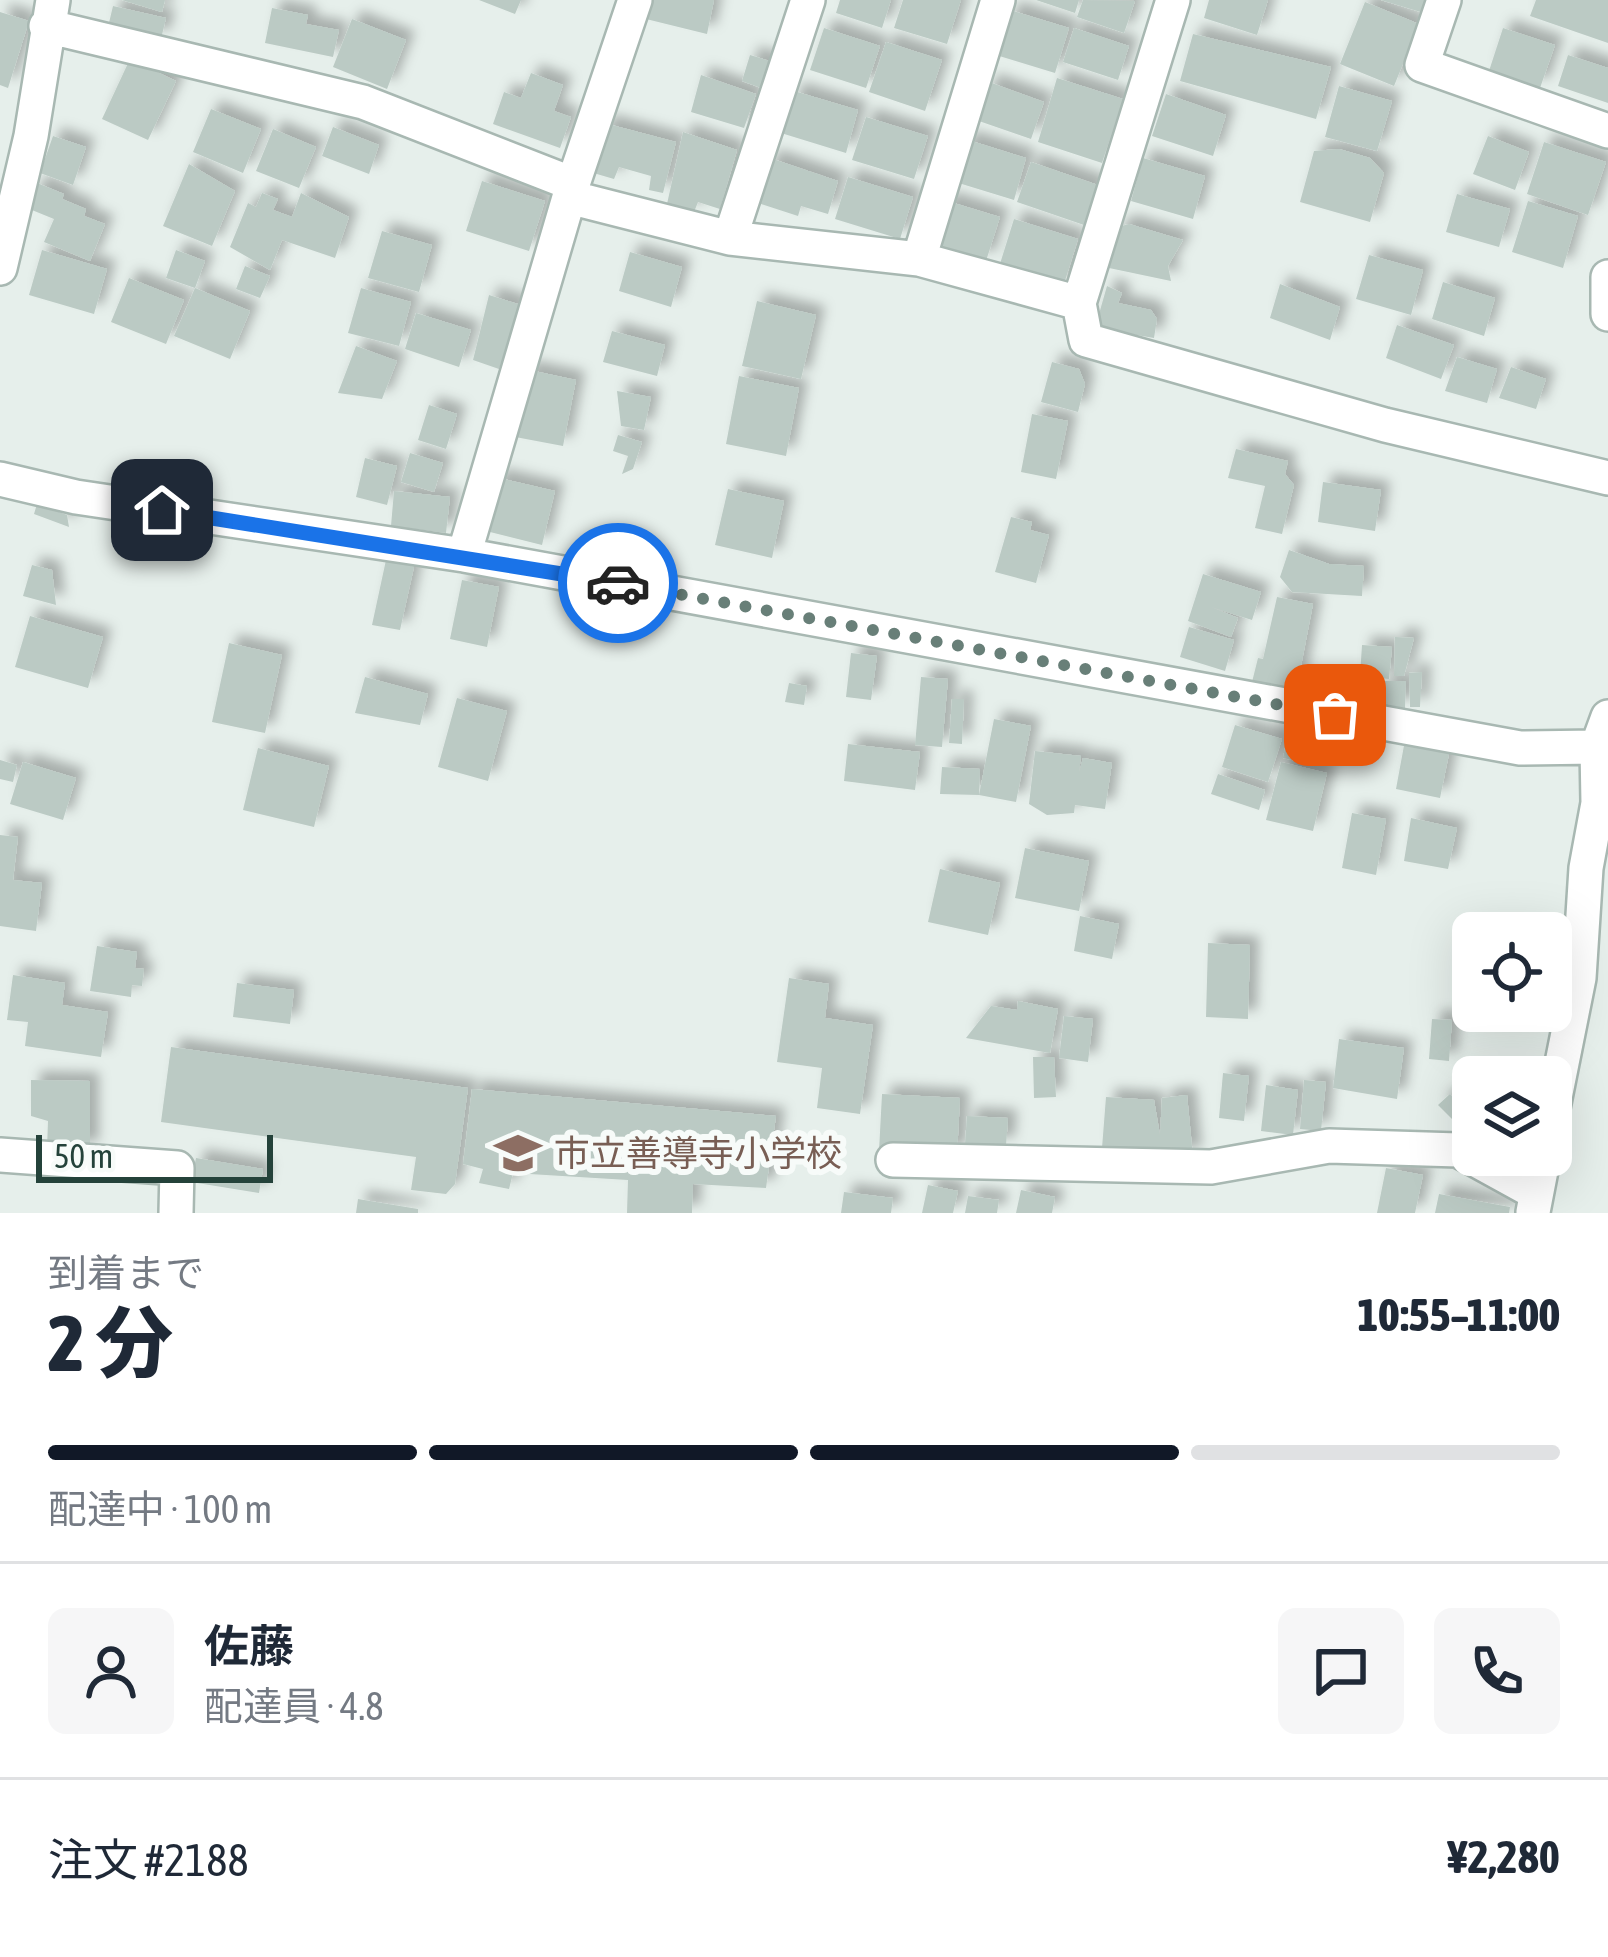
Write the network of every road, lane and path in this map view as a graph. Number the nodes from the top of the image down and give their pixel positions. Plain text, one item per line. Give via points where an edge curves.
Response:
1 (635, 0) edge
2 (808, 0) edge
3 (998, 0) edge
4 (1173, 0) edge
5 (1444, 0) edge
6 (49, 13) edge
7 (1608, 131) edge
8 (571, 191) junction
9 (730, 238) junction
10 (919, 259) junction
11 (0, 268) edge
12 (1608, 277) edge
13 (1079, 304) junction
14 (1608, 314) edge
15 (1608, 478) edge
16 (0, 479) edge
17 (464, 555) junction
18 (1603, 732) edge
19 (1594, 982) edge
20 (1571, 1056) edge
21 (0, 1155) edge
22 (893, 1160) dead end
23 (1534, 1203) edge
24 (176, 1213) edge

1 - 8 street
2 - 9 street
3 - 10 street
4 - 13 street
5 - 7 street via 1422,65
6 - 8 street via 363,102
6 - 11 street
8 - 9 street
8 - 17 street
9 - 10 street
10 - 13 street
12 - 14 street
13 - 15 street via 1086,340
16 - 17 street
17 - 18 street via 1520,748
18 - 19 street via 1586,868
19 - 20 street
21 - 24 street via 178,1168
22 - 23 street via 1211,1167 1329,1146 1458,1150

